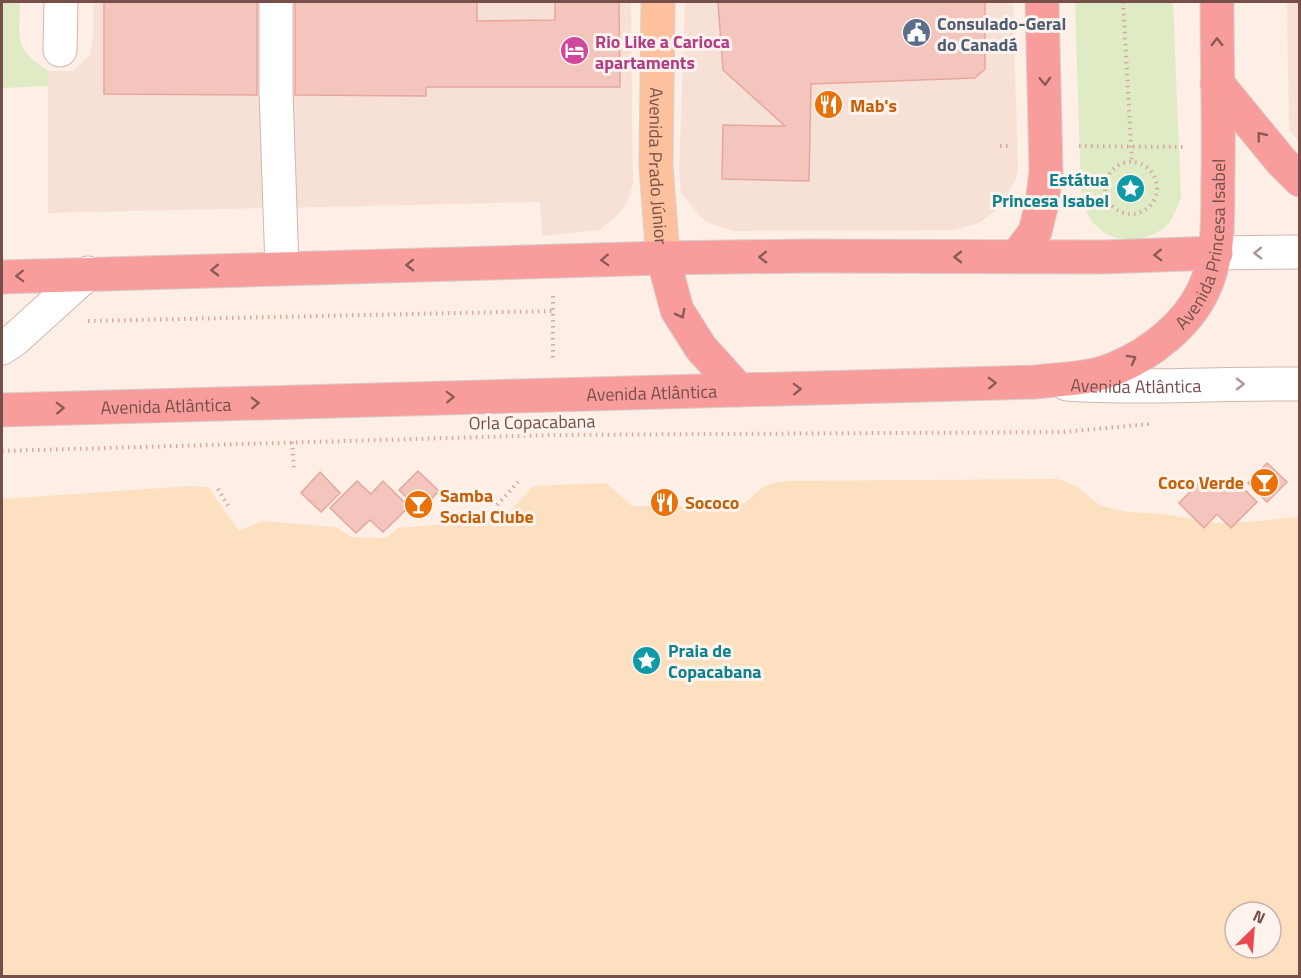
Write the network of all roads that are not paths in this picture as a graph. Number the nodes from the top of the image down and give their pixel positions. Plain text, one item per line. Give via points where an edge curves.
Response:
1 (61, 2) edge
2 (276, 2) edge
3 (658, 2) edge
4 (1042, 2) edge
5 (1217, 2) edge
6 (60, 50) dead end
7 (1217, 83) junction
8 (1299, 180) edge
9 (1299, 252) edge
10 (1216, 253) junction
11 (1017, 256) junction
12 (663, 258) junction
13 (282, 268) junction
14 (88, 273) junction
15 (2, 276) edge
16 (2, 348) edge
17 (1035, 382) junction
18 (1299, 384) edge
19 (739, 390) junction
20 (2, 410) edge

1 - 6 street
2 - 13 street
3 - 12 main road, Avenida Prado Júnior via 656,166
4 -> 11 highway via 1046,172 1037,222
7 -> 5 highway, Avenida Princesa Isabel
8 -> 7 highway
7 - 10 highway, Avenida Princesa Isabel
9 -> 10 street
10 -> 11 highway
17 -> 10 highway, Avenida Princesa Isabel via 1116,368 1167,336 1203,292
11 -> 12 highway
12 -> 13 highway
12 -> 19 highway via 677,310 701,348
13 -> 14 highway
14 -> 15 highway
14 - 16 street
17 -> 18 street, Avenida Atlântica via 1117,387
19 -> 17 highway, Avenida Atlântica
20 -> 19 highway, Avenida Atlântica

